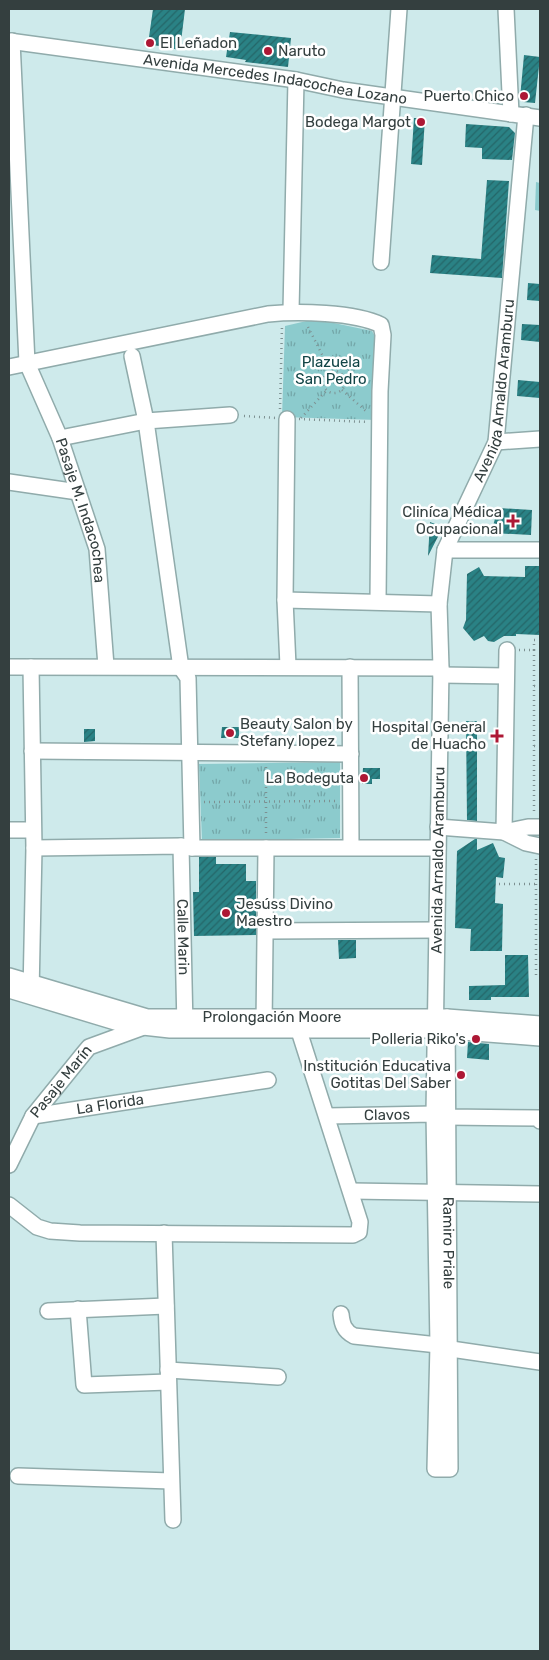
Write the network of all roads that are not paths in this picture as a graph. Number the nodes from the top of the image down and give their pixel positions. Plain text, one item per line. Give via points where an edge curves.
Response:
1 (399, 9) edge
2 (506, 9) edge
3 (11, 41) edge
4 (296, 80) junction
5 (394, 96) junction
6 (526, 116) edge
7 (381, 262) dead end
8 (293, 312) junction
9 (132, 356) dead end
10 (27, 363) junction
11 (9, 367) edge
12 (230, 415) road end
13 (293, 419) road end
14 (146, 421) junction
15 (60, 438) junction
16 (540, 439) edge
17 (496, 442) junction
18 (9, 482) edge
19 (78, 492) junction
20 (445, 550) junction
21 (540, 550) edge
22 (285, 600) junction
23 (378, 601) junction
24 (439, 604) junction
25 (507, 650) dead end
26 (106, 666) junction
27 (288, 666) junction
28 (9, 667) edge
29 (31, 667) junction
30 (350, 667) junction
31 (181, 668) junction
32 (441, 671) junction
33 (506, 676) junction
34 (32, 751) junction
35 (189, 753) junction
36 (351, 754) junction
37 (438, 827) junction
38 (537, 827) edge
39 (9, 830) edge
40 (33, 830) junction
41 (504, 832) junction
42 (538, 846) edge
43 (186, 847) junction
44 (351, 847) junction
45 (34, 848) junction
46 (266, 848) junction
47 (438, 848) junction
48 (437, 930) junction
49 (266, 931) junction
50 (9, 976) edge
51 (31, 989) junction
52 (9, 990) edge
53 (144, 1022) junction
54 (185, 1023) junction
55 (264, 1024) junction
56 (442, 1024) junction
57 (540, 1024) edge
58 (298, 1031) junction
59 (540, 1038) edge
60 (268, 1080) dead end
61 (34, 1116) junction
62 (327, 1116) junction
63 (441, 1116) junction
64 (540, 1121) edge
65 (9, 1165) edge
66 (351, 1192) junction
67 (441, 1193) junction
68 (540, 1194) edge
69 (9, 1205) edge
70 (164, 1233) junction
71 (166, 1306) junction
72 (78, 1310) junction
73 (48, 1311) dead end
74 (341, 1314) dead end
75 (444, 1347) junction
76 (540, 1362) edge
77 (168, 1376) junction
78 (278, 1377) dead end
79 (443, 1469) dead end
80 (18, 1476) dead end
81 (171, 1481) junction
82 (173, 1520) dead end

1 - 5 street
2 - 6 street, Avenida Arnaldo Aramburu
3 - 4 street, Avenida Mercedes Indacochea Lozano
3 - 10 street
4 - 5 street, Avenida Mercedes Indacochea Lozano
4 - 8 street
5 - 6 street, Avenida Mercedes Indacochea Lozano
5 - 7 street
6 - 17 street, Avenida Arnaldo Aramburu
8 - 10 street
8 - 23 street via 369,320 381,326
9 - 14 street, Calle Marin
10 - 11 street
10 - 15 street, Pasaje M. Indacochea
12 - 14 street
13 - 22 street
14 - 15 street
14 - 31 street, Calle Marin
15 - 19 street, Pasaje M. Indacochea
16 - 17 street
17 - 20 street, Avenida Arnaldo Aramburu
18 - 19 street
19 - 26 street, Pasaje M. Indacochea via 97,549
20 - 21 street
20 - 24 street, Avenida Arnaldo Aramburu
22 - 23 street
22 - 27 street
23 - 24 street
24 - 32 street, Avenida Arnaldo Aramburu
25 - 33 street
26 - 29 street
26 - 31 street
27 - 30 street
27 - 31 street
28 - 29 street
29 - 34 street
30 - 32 street
30 - 36 street
31 - 35 street, Calle Marin via 188,678
32 - 33 street
32 - 37 street, Avenida Arnaldo Aramburu
33 - 41 street
34 - 35 street
34 - 40 street
35 - 36 street
35 - 43 street, Calle Marin via 190,802
36 - 44 street
37 - 41 street
37 - 47 street, Avenida Arnaldo Aramburu
38 - 41 street
39 - 40 street
40 - 45 street
41 - 42 street
43 - 45 street
43 - 46 street
43 - 54 street, Calle Marin
44 - 46 street
44 - 47 street
45 - 51 street
46 - 49 street
47 - 48 street, Avenida Arnaldo Aramburu
48 - 49 street
48 - 56 street, Avenida Arnaldo Aramburu
49 - 55 street
50 - 51 street, Prolongación Moore
51 - 52 street, Prolongación Moore
51 - 53 street, Prolongación Moore
53 - 54 street, Prolongación Moore
53 - 61 street, Pasaje Marín via 89,1047
54 - 55 street, Prolongación Moore
55 - 56 street, Prolongación Moore
55 - 58 street, Prolongación Moore
56 - 57 street, Prolongación Moore
56 - 58 street, Prolongación Moore
56 - 59 street, Prolongación Moore
56 - 63 street, Ramiro Priale
58 - 62 street
60 - 61 street, La Florida
61 - 65 street, Pasaje Marín
62 - 63 street, Clavos
62 - 66 street
63 - 64 street, Clavos via 540,1118
63 - 67 street, Ramiro Priale
66 - 67 street
66 - 70 street via 360,1222 359,1232 353,1235
67 - 68 street
67 - 75 street, Ramiro Priale
69 - 70 street via 37,1228 50,1231
70 - 71 street
71 - 72 street
71 - 77 street
72 - 73 street
72 - 77 street via 84,1385
74 - 75 street via 346,1332 354,1336
75 - 76 street
75 - 79 street, Ramiro Priale
77 - 78 street
77 - 81 street
80 - 81 street
81 - 82 street

